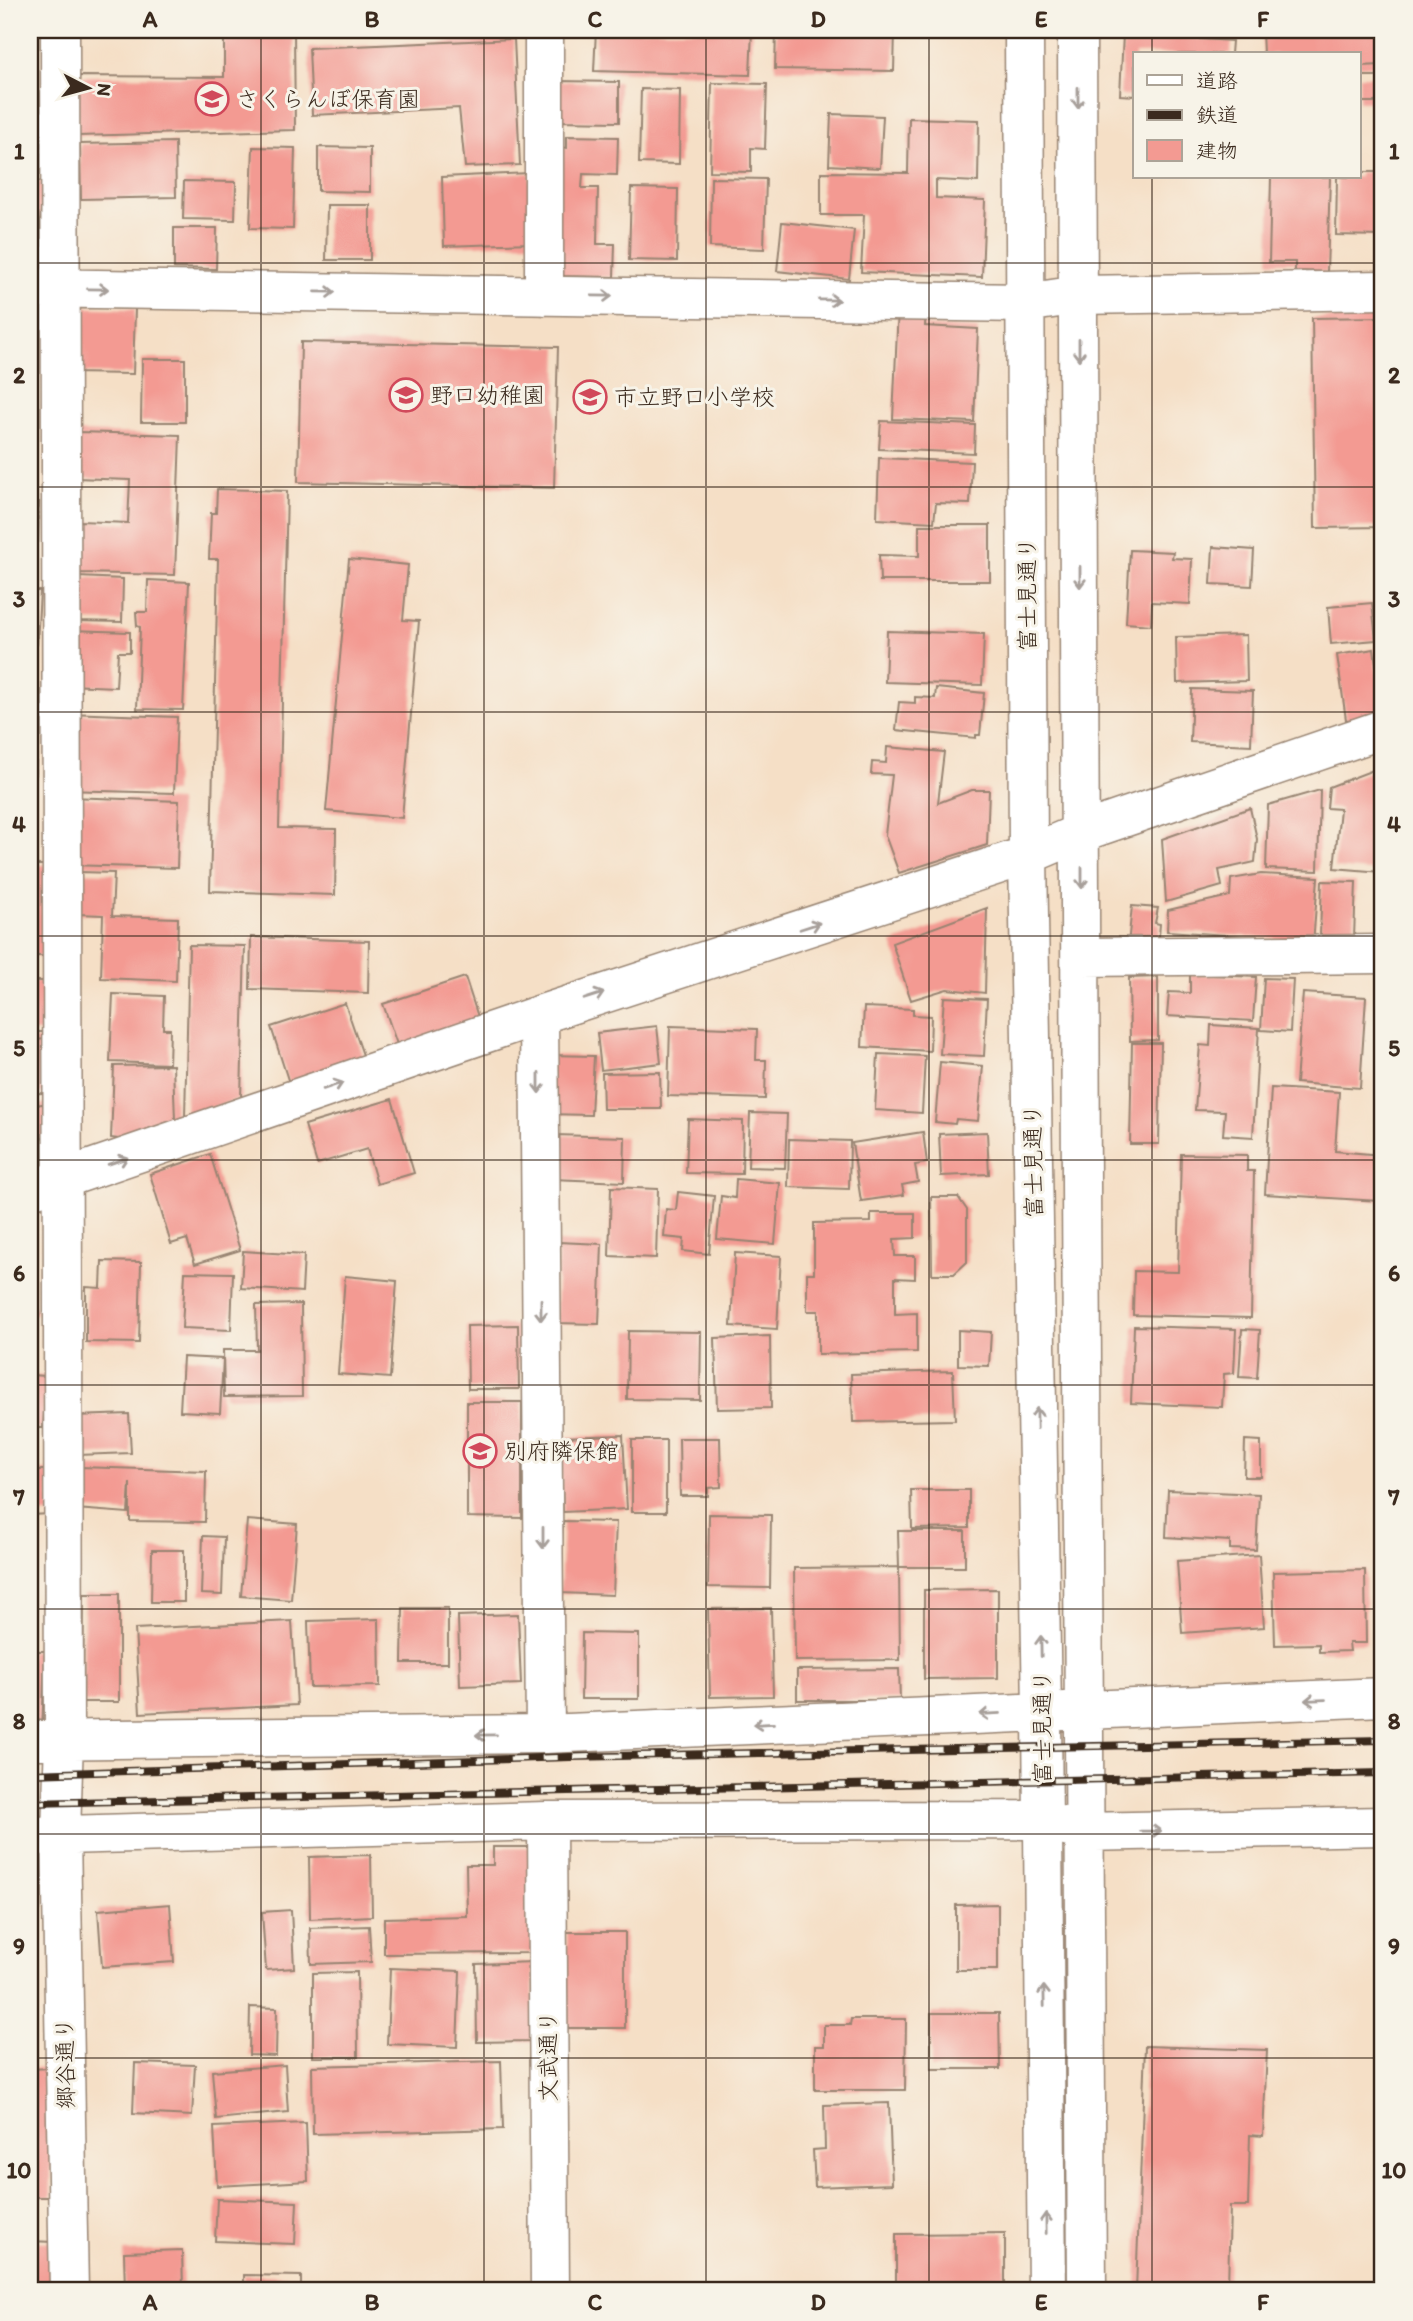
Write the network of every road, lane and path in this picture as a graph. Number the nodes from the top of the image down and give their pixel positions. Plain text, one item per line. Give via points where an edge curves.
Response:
1 (60, 30) edge
2 (544, 30) edge
3 (1024, 30) edge
4 (1077, 30) edge
5 (45, 288) edge
6 (1383, 290) edge
7 (1079, 295) junction
8 (544, 296) junction
9 (1025, 303) junction
10 (1383, 729) edge
11 (1082, 832) junction
12 (1028, 855) junction
13 (1383, 954) edge
14 (1082, 957) junction
15 (539, 1014) junction
16 (46, 1185) edge
17 (1383, 1697) edge
18 (1081, 1709) junction
19 (1042, 1712) junction
20 (545, 1734) junction
21 (47, 1739) edge
22 (1042, 1820) junction
23 (547, 1821) junction
24 (1383, 1826) edge
25 (1083, 1832) junction
26 (46, 1835) edge
27 (69, 2291) edge
28 (550, 2291) edge
29 (1047, 2291) edge
30 (1087, 2291) edge

1 - 5 street, 郷谷通り
2 - 8 street
3 - 9 street, 富士見通り
4 -> 7 street, 富士見通り
5 -> 8 street
5 - 16 street, 郷谷通り
6 - 7 street
7 - 9 street
7 -> 11 street, 富士見通り
8 -> 9 street
9 - 12 street, 富士見通り
10 - 11 street
11 - 12 street
11 -> 14 street, 富士見通り
15 -> 12 street
19 -> 12 street, 富士見通り
13 - 14 street
14 - 18 street, 富士見通り
16 -> 15 street
15 -> 20 street
16 - 21 street, 郷谷通り
17 -> 18 street
18 - 19 street
18 - 25 street, 富士見通り
19 -> 20 street
19 - 22 street, 富士見通り
20 -> 21 street
21 - 26 street, 郷谷通り
22 - 23 street
22 - 25 street
29 -> 22 street, 富士見通り
23 - 26 street
23 - 28 street, 文武通り
25 -> 24 street
25 - 30 street, 富士見通り
26 - 27 street, 郷谷通り

